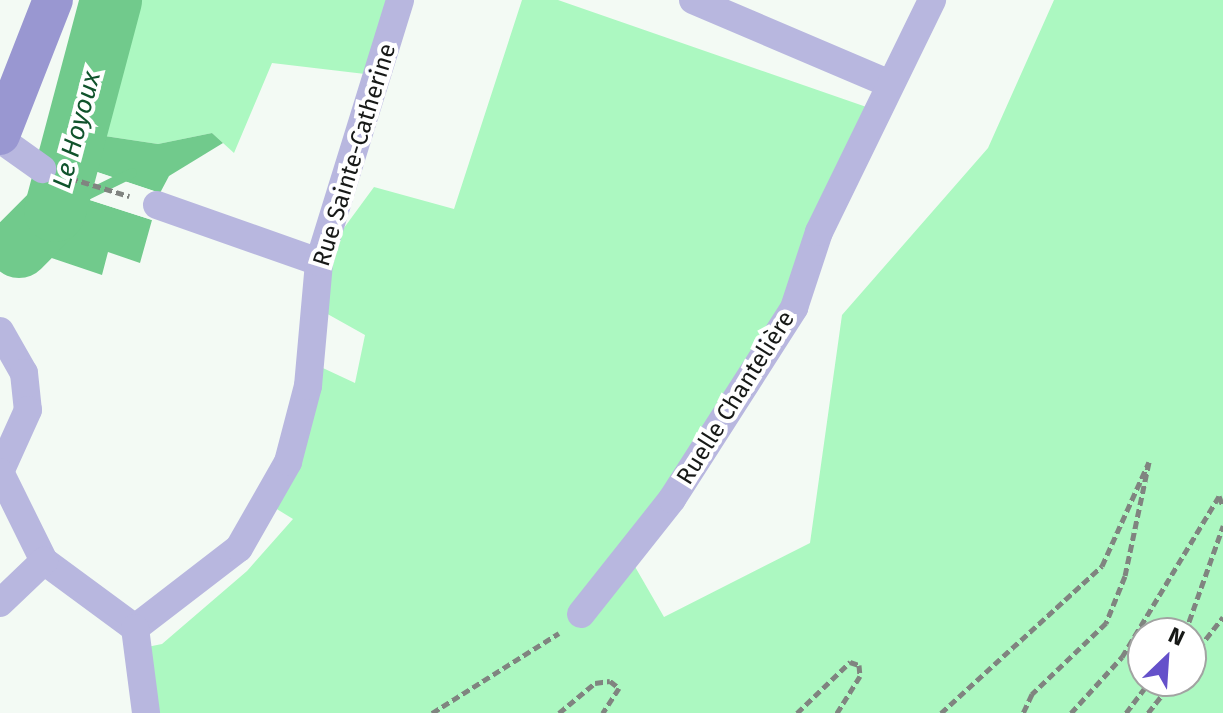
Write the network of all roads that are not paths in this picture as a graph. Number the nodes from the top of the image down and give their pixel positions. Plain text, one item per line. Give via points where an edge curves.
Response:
1 (53, 0) edge
2 (400, 0) edge
3 (693, 0) edge
4 (932, 0) edge
5 (888, 83) junction
6 (0, 137) edge
7 (42, 169) road end
8 (157, 205) road end
9 (319, 262) junction
10 (0, 331) edge
11 (44, 561) junction
12 (0, 603) edge
13 (581, 614) road end
14 (135, 628) junction
15 (146, 713) edge

1 - 6 main road
2 - 9 street, Rue Sainte-Catherine
3 - 5 street
4 - 5 street, Ruelle Chantelière
5 - 13 street, Ruelle Chantelière via 819,232 794,308 672,499
6 - 7 street
8 - 9 street
9 - 14 street, Rue Sainte-Catherine via 308,386 288,462 239,548
10 - 11 street via 24,373 28,410 0,472
11 - 12 street
11 - 14 street
14 - 15 street

